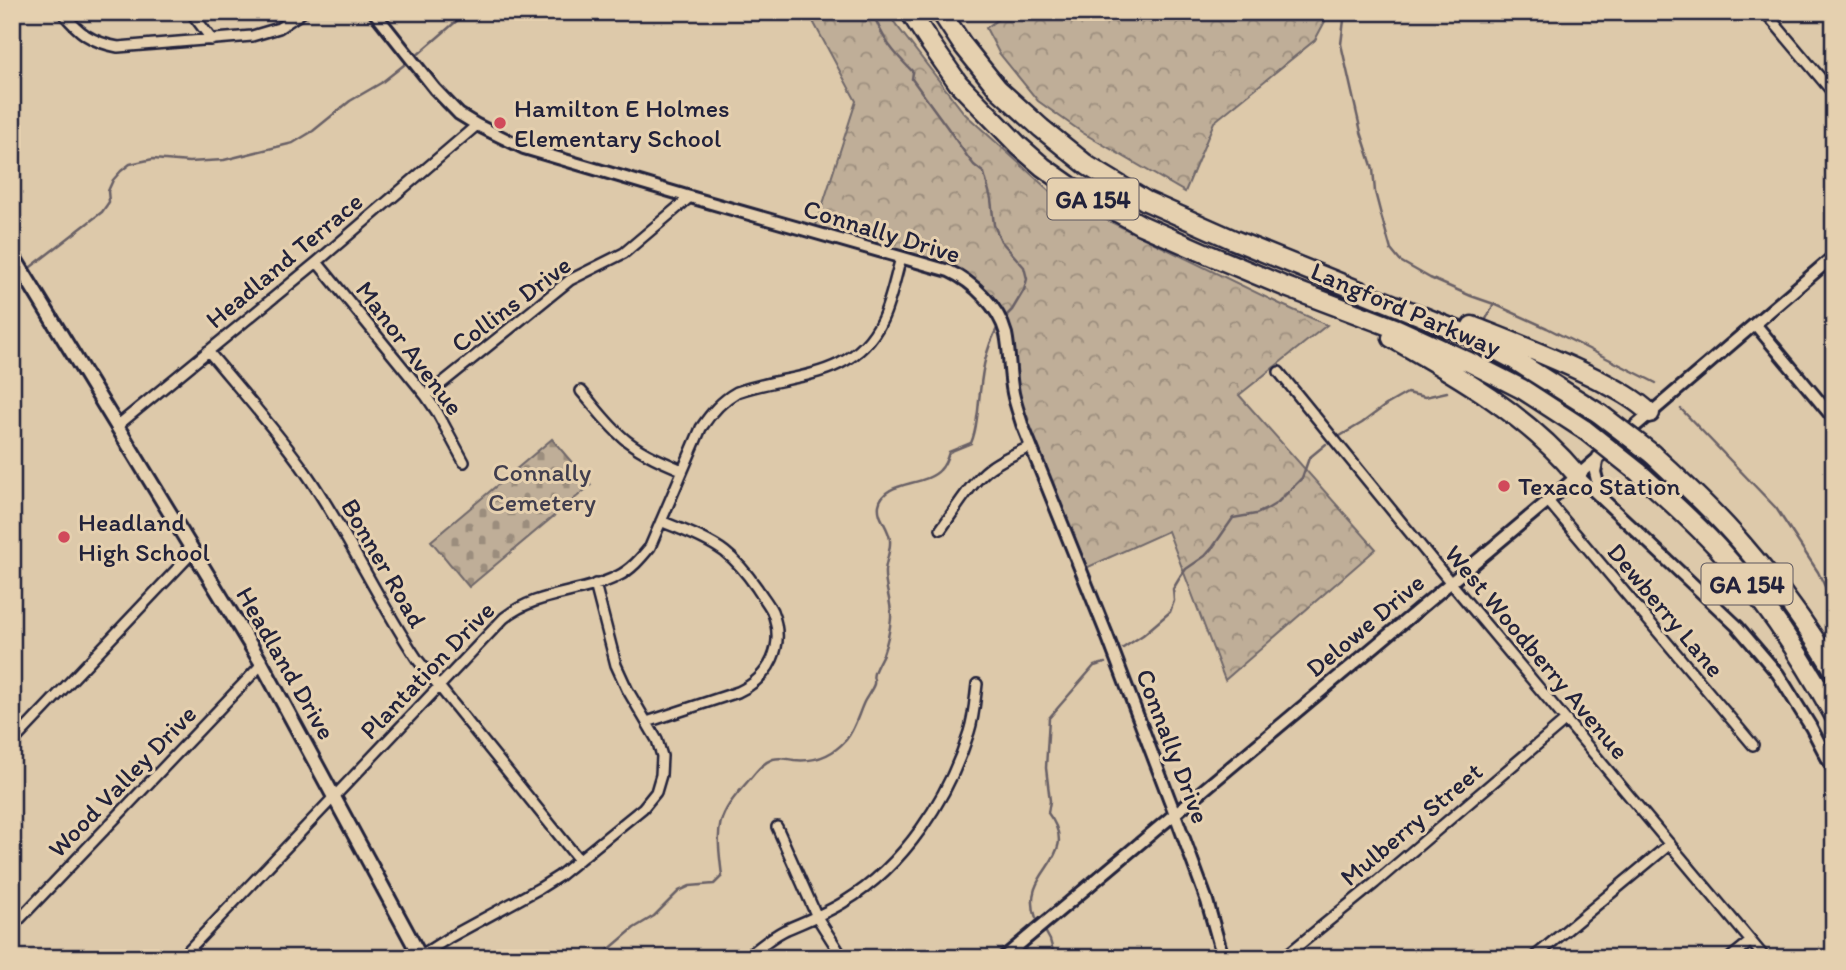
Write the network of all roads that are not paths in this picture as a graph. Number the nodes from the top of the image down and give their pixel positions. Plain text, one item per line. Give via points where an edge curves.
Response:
1 (62, 12) edge
2 (191, 12) edge
3 (303, 12) edge
4 (374, 12) edge
5 (910, 12) edge
6 (942, 12) edge
7 (1765, 12) edge
8 (212, 40) junction
9 (1834, 94) edge
10 (477, 125) junction
11 (690, 197) junction
12 (12, 254) edge
13 (1834, 256) edge
14 (901, 258) junction
15 (317, 262) junction
16 (1375, 296) junction
17 (1334, 306) junction
18 (1755, 324) junction
19 (208, 351) junction
20 (1279, 372) dead end
21 (581, 391) dead end
22 (426, 396) junction
23 (1650, 413) junction
24 (1834, 419) edge
25 (117, 426) junction
26 (1030, 447) junction
27 (1598, 457) junction
28 (464, 463) dead end
29 (682, 470) junction
30 (1577, 475) junction
31 (1602, 498) junction
32 (1548, 501) junction
33 (661, 521) junction
34 (941, 529) dead end
35 (194, 551) junction
36 (1451, 583) junction
37 (595, 584) junction
38 (262, 664) junction
39 (1834, 670) edge
40 (977, 684) dead end
41 (438, 687) junction
42 (1834, 715) edge
43 (1566, 720) junction
44 (647, 722) junction
45 (12, 743) edge
46 (1753, 745) dead end
47 (1834, 771) edge
48 (335, 796) junction
49 (1175, 814) junction
50 (777, 827) dead end
51 (1670, 844) junction
52 (579, 860) junction
53 (817, 917) junction
54 (12, 927) edge
55 (1751, 941) junction
56 (420, 957) edge
57 (181, 958) edge
58 (746, 958) edge
59 (844, 958) edge
60 (1003, 958) edge
61 (1223, 958) edge
62 (1283, 958) edge
63 (1533, 958) edge
64 (1730, 958) edge
65 (1765, 958) edge

1 - 8 street via 83,34 101,44 118,47
2 - 8 street
3 - 8 street via 279,28
4 - 10 street, Connally Drive via 435,89
5 - 17 highway, Langford Parkway / GA 154 via 958,83 1043,167 1141,225
6 - 16 highway, Langford Parkway / GA 154 via 998,89 1088,166 1146,201
7 - 9 street
10 - 11 street, Connally Drive via 524,148
10 - 15 street, Headland Terrace
11 - 14 street, Connally Drive
11 - 22 street, Collins Drive via 624,253 570,280
12 - 25 main road, Headland Drive
13 - 18 street, Delowe Drive
14 - 26 street, Connally Drive via 961,277 996,311 1006,333 1013,392
14 - 29 street, Plantation Drive via 883,318 862,349 829,370 726,398 701,428
15 - 19 street, Headland Terrace
15 - 22 street, Manor Avenue
16 - 23 highway via 1536,351 1619,390
16 - 39 highway, Langford Parkway / GA 154, bridge via 1513,359 1600,414 1651,453 1742,543
17 - 30 highway via 1490,397 1557,452
17 - 42 highway, Langford Parkway / GA 154, bridge via 1397,329 1497,376 1585,430 1638,472 1681,510 1751,588 1785,632
18 - 23 street, Delowe Drive
18 - 24 street
19 - 25 street, Headland Terrace
19 - 41 street, Bonner Road via 307,474 397,629
20 - 36 street, West Woodberry Avenue
21 - 29 street via 627,441
22 - 28 street, Manor Avenue
23 - 27 street, Delowe Drive
25 - 35 main road, Headland Drive
26 - 34 street via 988,470
26 - 49 street, Connally Drive
27 - 30 street, Delowe Drive
27 - 31 street via 1595,472
29 - 33 street, Plantation Drive
30 - 31 street
30 - 32 street, Delowe Drive
31 - 47 street via 1737,625 1778,674
32 - 36 street, Delowe Drive
32 - 46 street, Dewberry Lane
33 - 37 street, Plantation Drive via 637,563
33 - 44 street via 710,542 739,564 771,609 777,640 768,667 749,687
35 - 38 main road, Headland Drive
35 - 45 street
36 - 43 street, West Woodberry Avenue
36 - 49 street, Delowe Drive
37 - 41 street, Plantation Drive via 516,608
37 - 44 street via 616,665
38 - 48 main road, Headland Drive
38 - 54 street, Wood Valley Drive
40 - 53 street via 960,759 920,831 872,883
41 - 48 street, Plantation Drive
41 - 52 street, Bonner Road
43 - 51 street, West Woodberry Avenue
43 - 62 street, Mulberry Street
44 - 52 street via 662,756 656,792
48 - 56 main road, Headland Drive
48 - 57 street, Plantation Drive
49 - 60 street, Delowe Drive
49 - 61 street, Connally Drive
50 - 53 street
51 - 55 street, West Woodberry Avenue
51 - 63 street
52 - 56 street via 540,888
53 - 58 street via 766,941
53 - 59 street
55 - 64 street
55 - 65 street, West Woodberry Avenue

